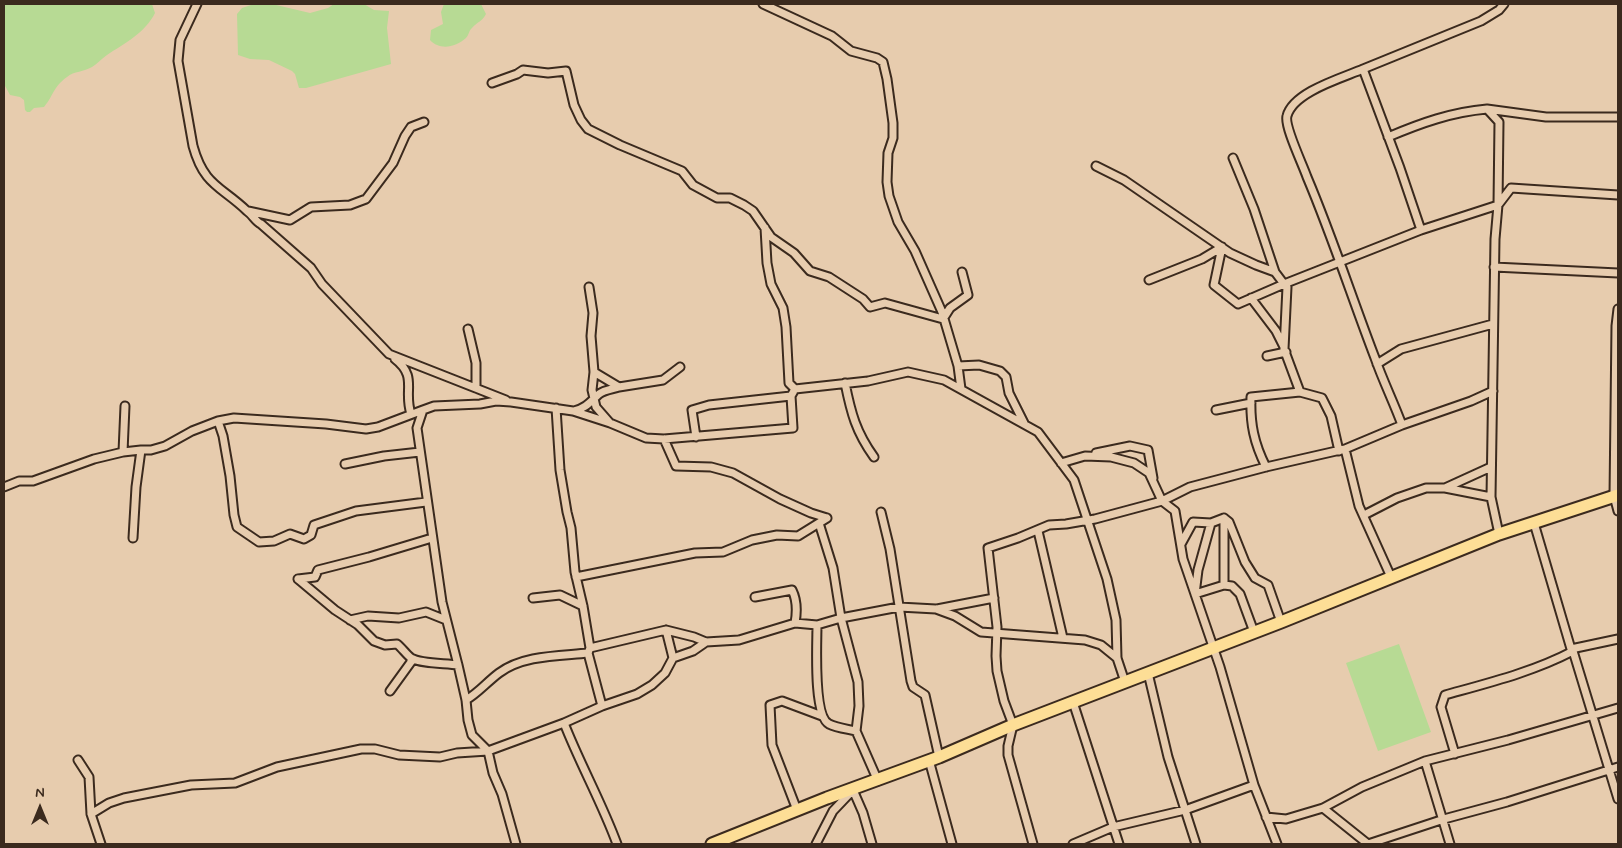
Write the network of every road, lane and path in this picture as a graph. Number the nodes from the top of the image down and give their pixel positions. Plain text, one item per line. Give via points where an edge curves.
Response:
1 (197, 4) edge
2 (763, 4) edge
3 (1504, 4) edge
4 (1362, 69) junction
5 (492, 83) dead end
6 (1487, 109) junction
7 (1618, 118) edge
8 (424, 122) dead end
9 (1388, 137) junction
10 (1233, 158) dead end
11 (1096, 166) dead end
12 (1618, 195) edge
13 (1498, 205) junction
14 (248, 211) junction
15 (765, 228) junction
16 (1421, 230) junction
17 (1222, 247) junction
18 (1340, 263) junction
19 (1494, 267) junction
20 (962, 272) dead end
21 (1275, 272) junction
22 (1618, 273) edge
23 (1150, 280) dead end
24 (1284, 284) junction
25 (589, 287) dead end
26 (1251, 298) junction
27 (1618, 310) edge
28 (943, 319) junction
29 (1493, 324) junction
30 (468, 329) dead end
31 (1285, 350) junction
32 (389, 354) junction
33 (1267, 356) dead end
34 (1377, 364) junction
35 (680, 366) dead end
36 (958, 366) junction
37 (594, 372) junction
38 (845, 383) junction
39 (619, 387) junction
40 (476, 388) junction
41 (961, 389) junction
42 (1493, 391) junction
43 (1300, 392) junction
44 (793, 393) junction
45 (594, 400) junction
46 (511, 402) junction
47 (1251, 403) junction
48 (126, 406) dead end
49 (556, 408) junction
50 (423, 410) junction
51 (1216, 410) dead end
52 (574, 411) junction
53 (411, 414) junction
54 (218, 421) junction
55 (610, 423) junction
56 (1024, 424) junction
57 (1402, 426) junction
58 (696, 437) junction
59 (664, 439) junction
60 (141, 450) junction
61 (1342, 450) junction
62 (123, 452) junction
63 (420, 452) junction
64 (1086, 456) junction
65 (874, 457) dead end
66 (1061, 463) junction
67 (345, 464) dead end
68 (1266, 467) junction
69 (1491, 467) junction
70 (1154, 483) junction
71 (4, 487) edge
72 (1445, 488) junction
73 (1616, 495) edge
74 (1491, 497) junction
75 (1162, 501) junction
76 (426, 502) junction
77 (1618, 511) edge
78 (882, 512) dead end
79 (1364, 515) junction
80 (1224, 518) junction
81 (1086, 520) junction
82 (819, 523) junction
83 (1211, 523) junction
84 (1534, 523) junction
85 (1038, 531) junction
86 (1500, 534) junction
87 (132, 538) dead end
88 (432, 538) junction
89 (1180, 545) junction
90 (576, 577) junction
91 (1391, 577) junction
92 (1224, 585) junction
93 (1195, 594) junction
94 (755, 597) dead end
95 (533, 598) dead end
96 (994, 598) junction
97 (583, 606) junction
98 (899, 607) junction
99 (936, 609) junction
100 (841, 618) junction
101 (350, 620) junction
102 (446, 620) junction
103 (1280, 622) junction
104 (795, 623) junction
105 (817, 624) junction
106 (666, 630) junction
107 (1254, 632) junction
108 (998, 634) junction
109 (1063, 638) junction
110 (1618, 638) edge
111 (706, 642) junction
112 (1212, 647) junction
113 (1572, 650) junction
114 (589, 651) junction
115 (411, 658) junction
116 (673, 658) junction
117 (1117, 658) junction
118 (458, 665) junction
119 (1148, 674) junction
120 (1125, 682) junction
121 (390, 691) dead end
122 (466, 700) junction
123 (1073, 702) junction
124 (602, 706) junction
125 (1618, 708) edge
126 (822, 716) junction
127 (1593, 717) junction
128 (564, 723) junction
129 (1013, 725) junction
130 (856, 731) junction
131 (488, 751) junction
132 (1455, 754) junction
133 (934, 759) junction
134 (78, 760) dead end
135 (1425, 761) junction
136 (1618, 767) edge
137 (1610, 769) junction
138 (878, 781) junction
139 (1254, 785) junction
140 (853, 790) junction
141 (1618, 799) edge
142 (1323, 808) junction
143 (797, 810) junction
144 (1185, 810) junction
145 (91, 814) junction
146 (1266, 817) junction
147 (1444, 819) junction
148 (1113, 827) junction
149 (101, 844) edge
150 (516, 844) edge
151 (617, 844) edge
152 (712, 844) edge
153 (816, 844) edge
154 (872, 844) edge
155 (952, 844) edge
156 (1033, 844) edge
157 (1073, 844) edge
158 (1119, 844) edge
159 (1196, 844) edge
160 (1277, 844) edge
161 (1450, 844) edge

1 - 14 street via 180,40 178,61 193,146 206,176
2 - 28 street via 832,36 851,51 883,62 893,123 888,153 889,196
3 - 4 street via 1482,21
4 - 9 street
4 - 18 street via 1302,96 1286,117
5 - 15 street via 523,70 566,71 574,105 588,129 682,171 693,186 716,198 736,201 753,211
6 - 7 street via 1546,117
6 - 9 street via 1428,120
6 - 13 street via 1499,122
8 - 14 street via 411,126 393,163 366,199 350,205 311,207 290,220
9 - 16 street
10 - 21 street
11 - 17 street via 1124,180
12 - 13 street via 1511,188
13 - 16 street
13 - 19 street
14 - 32 street via 256,222 311,268 322,284
15 - 28 street via 776,242 794,253 810,271 829,278 870,307 885,303
15 - 44 street via 771,284 783,308 788,382
16 - 18 street
17 - 21 street
17 - 23 street via 1202,259
17 - 26 street via 1214,285 1238,304
18 - 24 street
18 - 34 street
19 - 22 street
19 - 29 street
20 - 28 street via 968,295 950,308
21 - 24 street
24 - 26 street
24 - 31 street via 1287,287
25 - 37 street
26 - 31 street via 1276,331
27 - 73 street
28 - 36 street
29 - 34 street via 1401,349
29 - 42 street
30 - 40 street via 476,362
31 - 33 street
31 - 43 street
32 - 40 street
32 - 53 street via 404,366 408,374 407,404
34 - 57 street
35 - 39 street via 663,380
36 - 41 street
36 - 56 street via 979,365 1000,371 1006,377 1009,393
37 - 39 street
37 - 45 street
38 - 41 street via 908,372 944,380
38 - 44 street
38 - 65 street via 852,418
39 - 45 street via 600,393
40 - 46 street
41 - 56 street
42 - 57 street
42 - 69 street
43 - 47 street via 1251,397
43 - 61 street via 1322,398
44 - 58 street via 692,410
44 - 58 street via 793,428
45 - 52 street
45 - 55 street
46 - 49 street
46 - 50 street via 434,406
47 - 51 street
47 - 68 street via 1250,418 1257,449
48 - 62 street
49 - 52 street
49 - 90 street via 560,470
50 - 53 street
50 - 63 street via 417,428
52 - 55 street
53 - 54 street via 366,430 234,418
54 - 60 street via 166,446
54 - 76 street via 237,527 259,542 274,541 290,534 304,539 311,535 314,526 356,511
55 - 59 street via 646,438
56 - 66 street via 1038,432
57 - 61 street
58 - 59 street
59 - 82 street via 676,466 711,467 733,473 780,499 827,518
60 - 62 street
60 - 87 street
61 - 68 street
61 - 79 street
62 - 71 street
63 - 67 street
63 - 76 street
64 - 66 street
64 - 70 street via 1111,457 1134,463 1149,473
64 - 70 street via 1130,446 1148,450
66 - 81 street via 1074,480
68 - 75 street via 1190,487
69 - 72 street
69 - 74 street
70 - 75 street
72 - 74 street
72 - 79 street via 1426,488
73 - 77 street
73 - 84 main road
74 - 86 street
75 - 81 street
75 - 89 street via 1175,511
76 - 88 street
78 - 98 street
79 - 91 street
80 - 83 street
80 - 92 street
80 - 103 street via 1229,522 1255,578 1268,585
81 - 85 street
81 - 117 street via 1107,579 1116,620
82 - 90 street via 798,536 776,535 752,540 723,552 695,553
82 - 100 street via 833,568
83 - 89 street via 1193,522
83 - 93 street
84 - 86 main road
84 - 113 street
85 - 96 street via 988,548
85 - 109 street
86 - 91 main road
88 - 101 street via 318,570 315,577 298,579
88 - 102 street
89 - 93 street
90 - 97 street
91 - 103 main road
92 - 93 street
92 - 107 street via 1232,586 1240,594
93 - 112 street
94 - 104 street via 792,590 797,613
95 - 97 street via 560,595
96 - 99 street
96 - 108 street
97 - 114 street
98 - 99 street
98 - 100 street
98 - 133 street via 912,688 925,695
99 - 108 street via 981,632
100 - 105 street
100 - 130 street via 858,682
101 - 102 street via 368,616 399,618 426,612
101 - 115 street via 374,641 385,645 397,644
102 - 118 street
103 - 107 main road
104 - 105 street
104 - 111 street via 739,640
105 - 126 street via 817,680
106 - 111 street
106 - 114 street
106 - 116 street
107 - 112 main road
108 - 109 street
108 - 129 street via 997,671
109 - 117 street via 1101,644
110 - 113 street
111 - 116 street
112 - 119 main road
112 - 139 street
113 - 127 street
113 - 132 street via 1557,660 1445,696 1442,706
114 - 122 street via 512,666
114 - 124 street
115 - 118 street
115 - 121 street
116 - 124 street via 652,685
117 - 120 street
118 - 122 street
119 - 120 main road
119 - 144 street
120 - 123 main road
122 - 131 street via 472,735
123 - 129 main road
123 - 148 street
124 - 128 street
125 - 127 street
126 - 130 street via 829,724
126 - 143 street via 782,701 770,705 772,745
127 - 132 street
127 - 137 street
128 - 131 street
128 - 151 street
129 - 133 main road
129 - 156 street via 1008,755
130 - 138 street
131 - 145 street via 440,757 399,756 375,749 361,749 277,767 235,783 191,785 124,798
131 - 150 street
132 - 135 street
133 - 138 main road
133 - 155 street
134 - 145 street via 89,777
135 - 142 street via 1362,787
135 - 147 street
136 - 137 street
137 - 141 street
137 - 147 street
138 - 140 main road
139 - 144 street
139 - 146 street
140 - 143 main road
140 - 153 street via 833,811
140 - 154 street
142 - 146 street via 1286,819
142 - 147 street via 1368,844
143 - 152 main road
144 - 148 street
144 - 159 street
145 - 149 street
146 - 160 street
147 - 161 street
148 - 157 street
148 - 158 street

